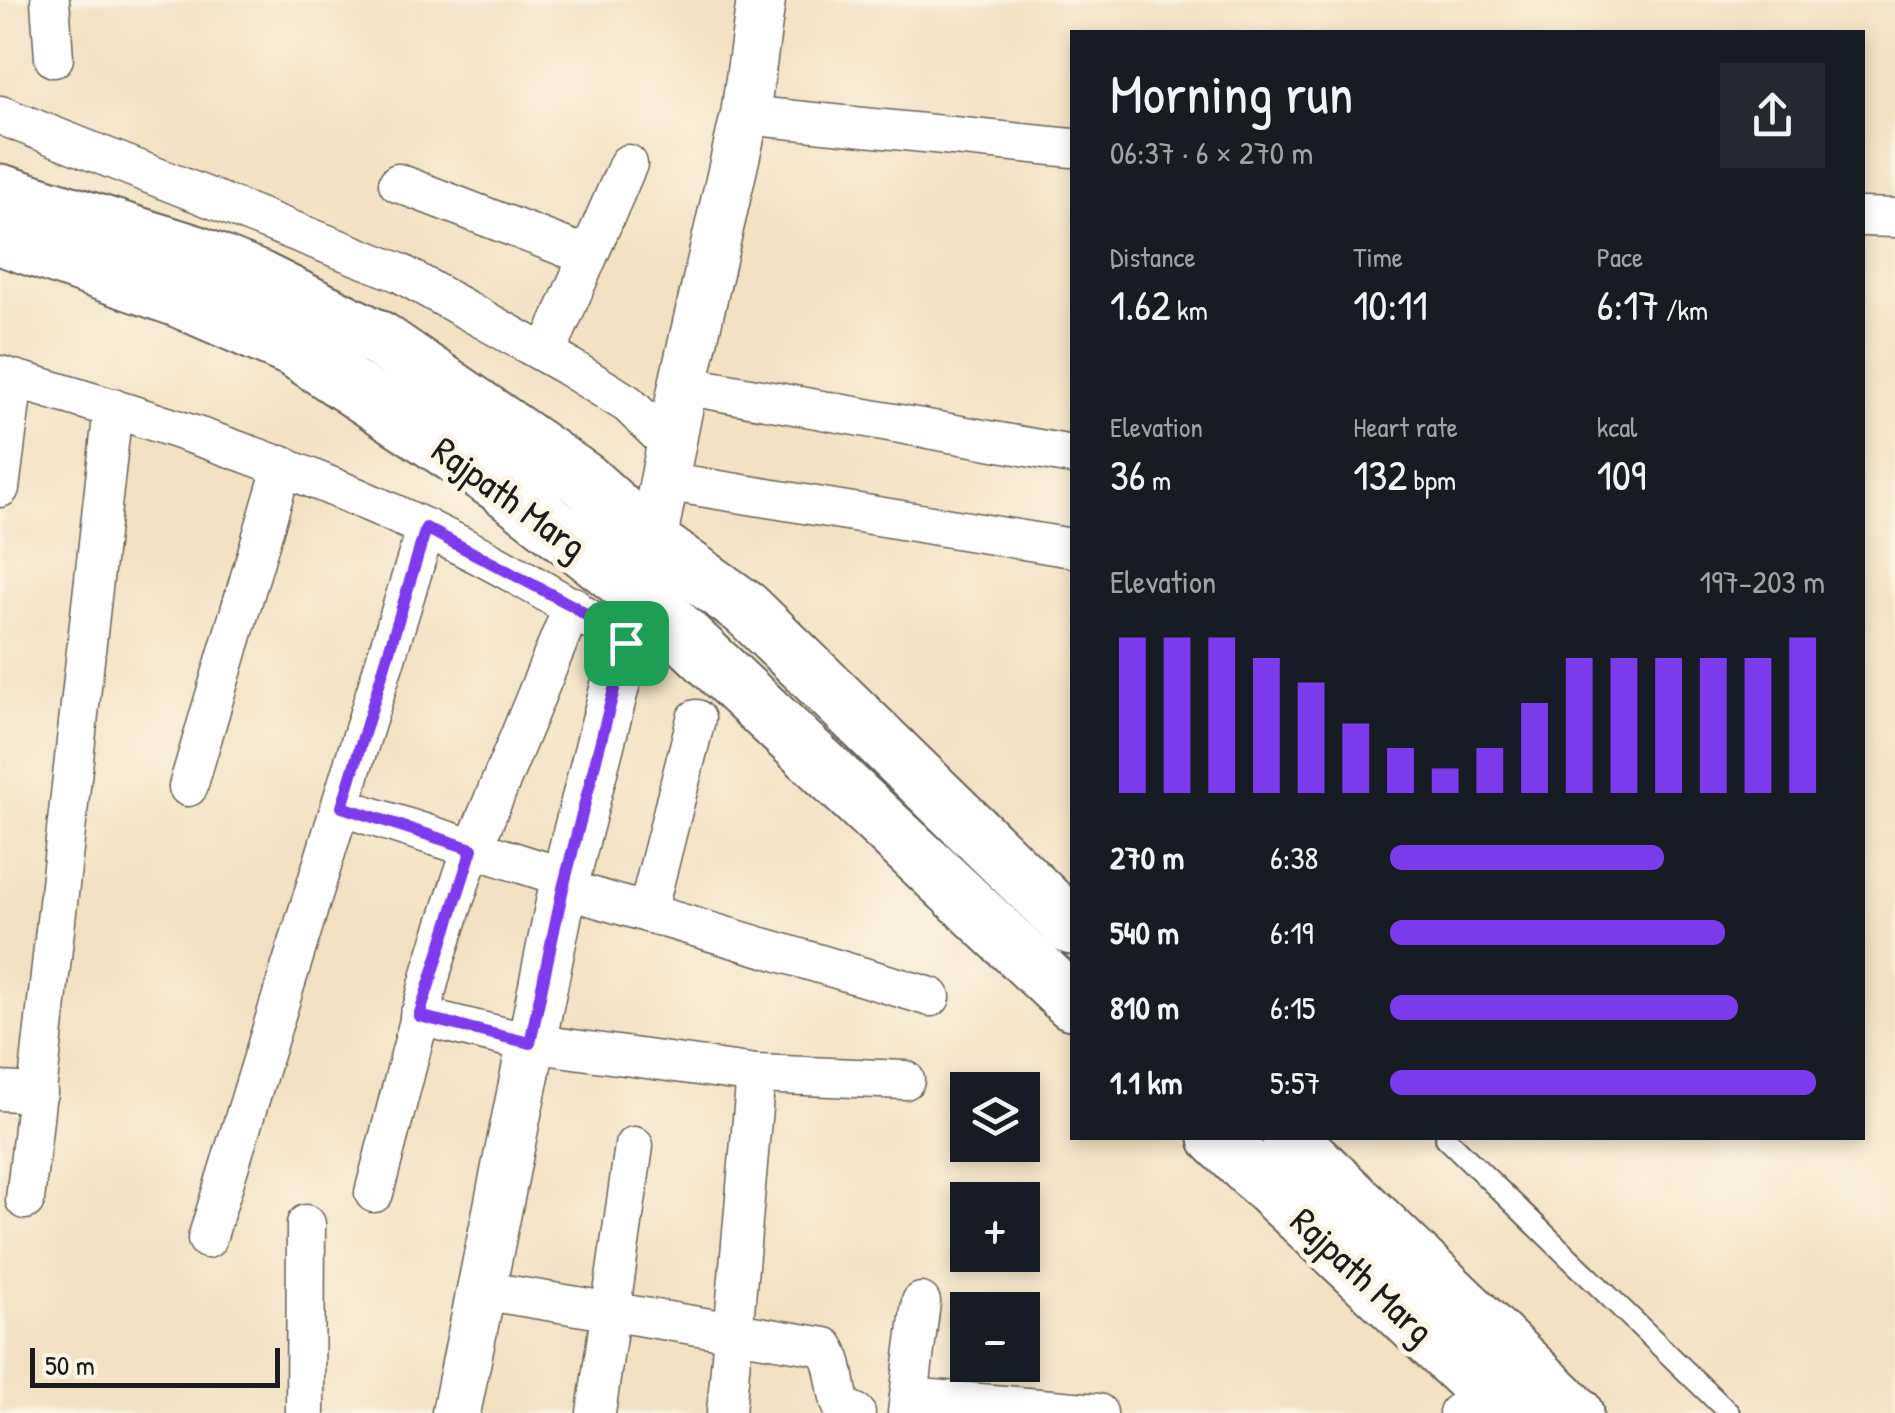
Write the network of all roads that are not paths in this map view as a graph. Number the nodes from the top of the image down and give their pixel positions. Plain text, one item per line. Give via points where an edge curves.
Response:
1 (50, 0) edge
2 (761, 0) edge
3 (54, 58) dead end
4 (745, 114) junction
5 (0, 115) edge
6 (1070, 148) edge
7 (628, 164) dead end
8 (398, 184) dead end
9 (0, 192) edge
10 (1865, 216) edge
11 (1895, 218) edge
12 (0, 237) edge
13 (588, 256) junction
14 (546, 354) junction
15 (7, 377) edge
16 (683, 384) junction
17 (114, 408) junction
18 (1070, 455) edge
19 (668, 463) junction
20 (283, 465) junction
21 (0, 488) edge
22 (426, 528) junction
23 (1070, 548) edge
24 (639, 593) junction
25 (573, 606) junction
26 (696, 719) dead end
27 (188, 786) dead end
28 (342, 807) junction
29 (472, 849) junction
30 (565, 882) junction
31 (647, 913) junction
32 (1070, 925) edge
33 (931, 997) dead end
34 (1070, 1000) edge
35 (419, 1016) junction
36 (530, 1043) junction
37 (756, 1074) junction
38 (905, 1080) dead end
39 (0, 1091) edge
40 (38, 1092) junction
41 (1219, 1140) edge
42 (1292, 1140) edge
43 (1448, 1140) edge
44 (634, 1146) dead end
45 (374, 1192) dead end
46 (26, 1200) dead end
47 (306, 1224) dead end
48 (207, 1239) dead end
49 (480, 1290) junction
50 (920, 1302) dead end
51 (610, 1311) junction
52 (732, 1330) junction
53 (908, 1405) edge
54 (1485, 1406) edge
55 (305, 1413) edge
56 (456, 1413) edge
57 (596, 1413) edge
58 (726, 1413) edge
59 (856, 1413) edge
60 (1098, 1413) edge
61 (1575, 1413) edge
62 (1728, 1413) edge

1 - 3 street
2 - 4 street
4 - 6 street
4 - 16 street
5 - 14 street via 400,273
7 - 13 street
8 - 13 street
9 - 24 main road, Rajpath Marg via 195,254 379,339 584,480
10 - 11 street
12 - 24 main road, Rajpath Marg via 178,299 295,350 499,484
13 - 14 street
14 - 19 street via 628,404
15 - 17 street
15 - 21 street
16 - 18 street
16 - 19 street
17 - 20 street
17 - 40 street
19 - 23 street
19 - 24 street
20 - 22 street
20 - 27 street
22 - 25 street
22 - 28 street
24 - 25 street
24 - 30 street
24 - 32 main road, Rajpath Marg via 746,609
24 - 34 main road, Rajpath Marg
25 - 29 street
26 - 31 street
28 - 29 street
28 - 48 street
29 - 30 street
29 - 35 street
30 - 31 street
30 - 36 street
31 - 33 street
35 - 36 street
35 - 45 street
36 - 37 street
36 - 49 street
37 - 38 street
37 - 52 street
39 - 40 street
40 - 46 street
41 - 54 main road, Rajpath Marg
42 - 61 main road, Rajpath Marg
43 - 62 lane
44 - 51 street
47 - 55 street
49 - 51 street
49 - 56 street
50 - 53 street
51 - 52 street
51 - 57 street
52 - 58 street
52 - 59 street via 826,1348 842,1407
53 - 60 street

